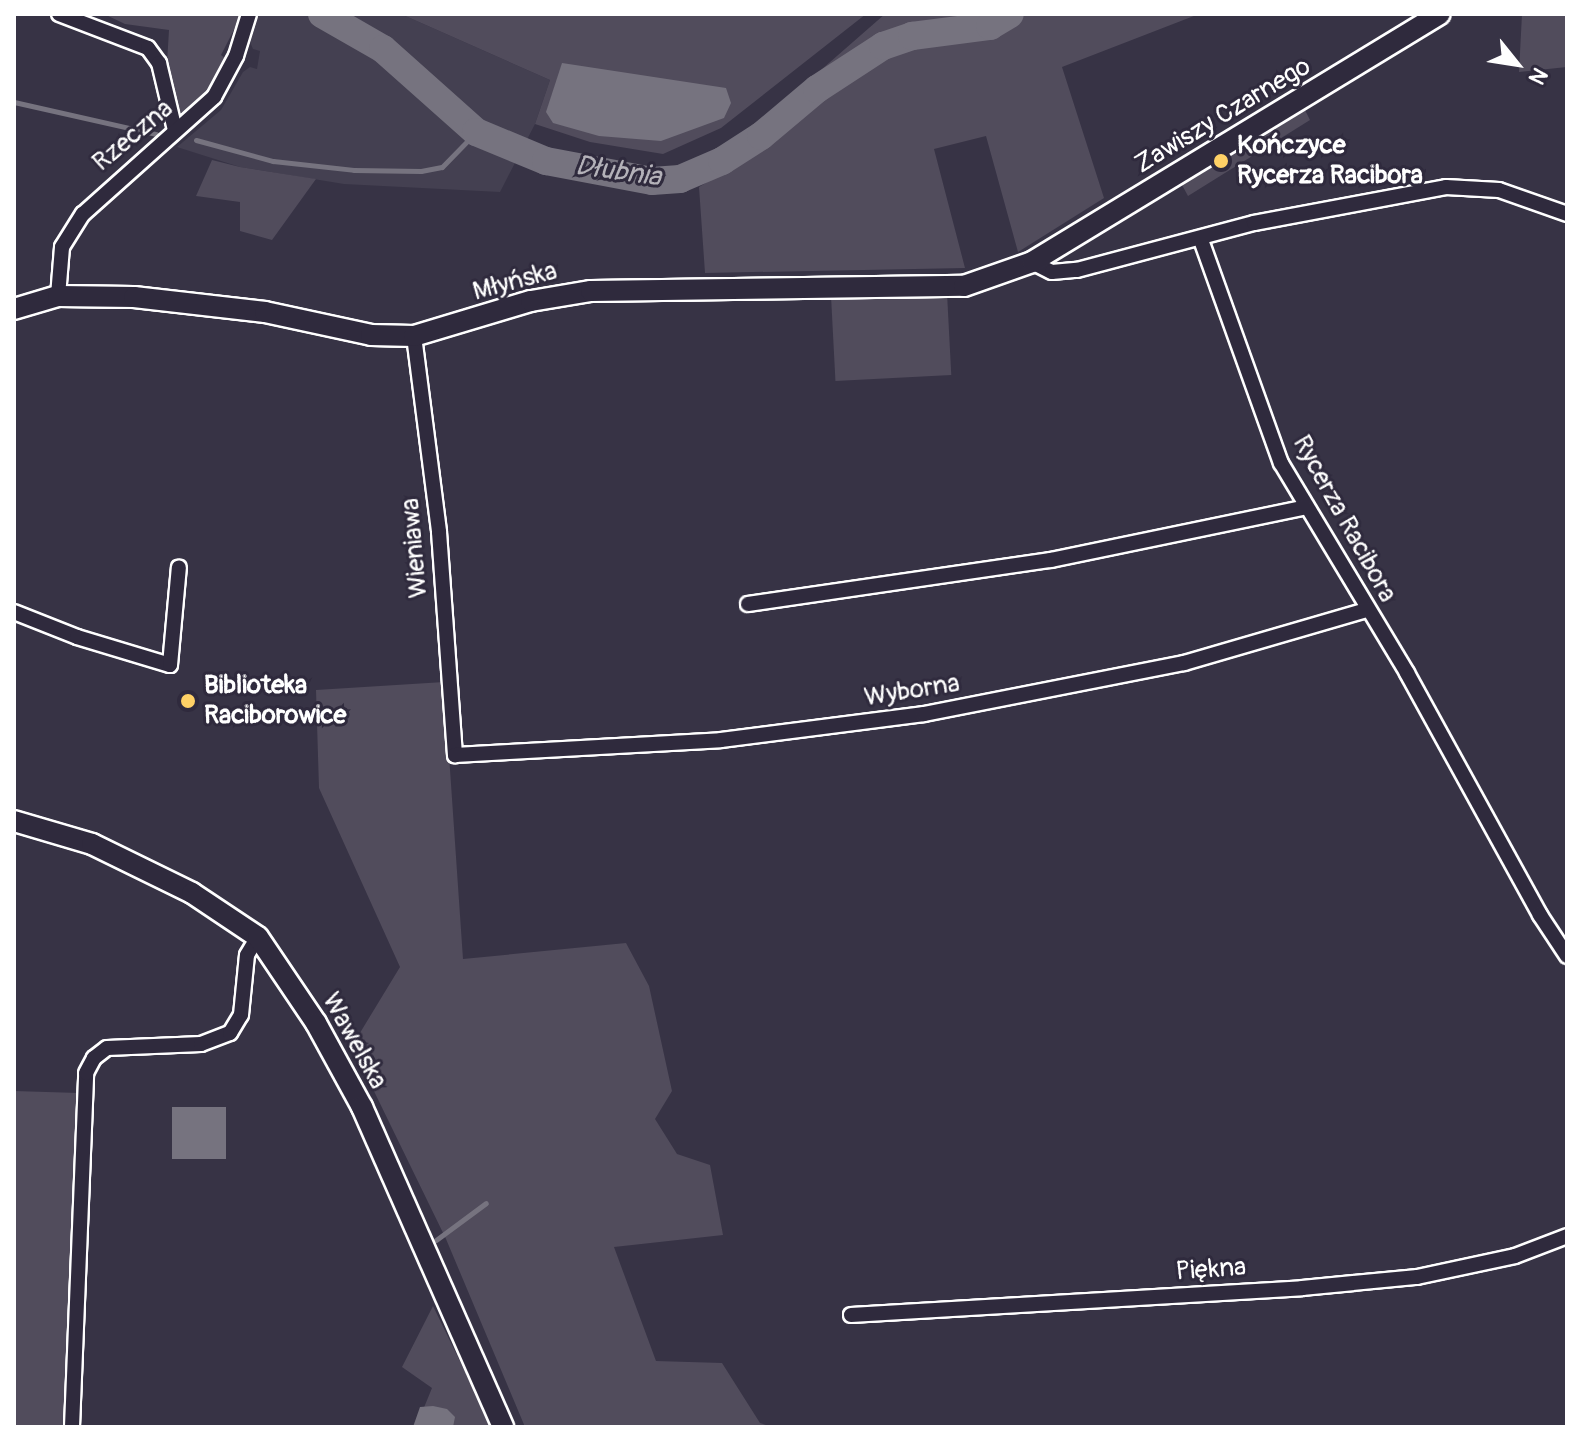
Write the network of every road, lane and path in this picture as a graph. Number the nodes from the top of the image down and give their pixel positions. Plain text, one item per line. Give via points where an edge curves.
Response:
1 (59, 14) edge
2 (249, 14) edge
3 (1440, 14) edge
4 (175, 130) junction
5 (1567, 214) edge
6 (1201, 240) junction
7 (1032, 262) junction
8 (58, 296) junction
9 (14, 309) edge
10 (414, 336) junction
11 (1306, 507) junction
12 (179, 567) dead end
13 (748, 604) dead end
14 (1367, 610) junction
15 (14, 612) edge
16 (455, 755) joint
17 (14, 821) edge
18 (258, 937) junction
19 (1567, 956) edge
20 (1567, 1236) edge
21 (851, 1315) dead end
22 (72, 1427) edge
23 (503, 1427) edge

1 - 4 street via 148,48 159,63
2 - 4 street, Rzeczna via 236,56 214,97
3 - 7 street, Zawiszy Czarnego
4 - 8 street, Rzeczna via 83,214 62,247
5 - 6 street via 1499,190 1446,187 1254,223
6 - 7 street via 1064,272
6 - 11 street, Rycerza Racibora via 1281,463
7 - 10 street, Młyńska via 980,282 946,288 591,291 531,301
8 - 9 street, Młyńska
8 - 10 street, Młyńska via 235,307 371,335
10 - 16 street, Wieniawa via 439,532
11 - 13 street via 1051,560
11 - 14 street, Rycerza Racibora
12 - 15 street via 170,665
14 - 16 street, Wyborna via 1184,663 924,714 721,740
14 - 19 street, Rycerza Racibora
17 - 18 street, Wawelska via 92,844 192,893
18 - 22 street via 247,955 241,1015 230,1033 201,1044 107,1048 86,1073
18 - 23 street, Wawelska via 316,1023 362,1107
20 - 21 street, Piękna via 1515,1256 1417,1277

